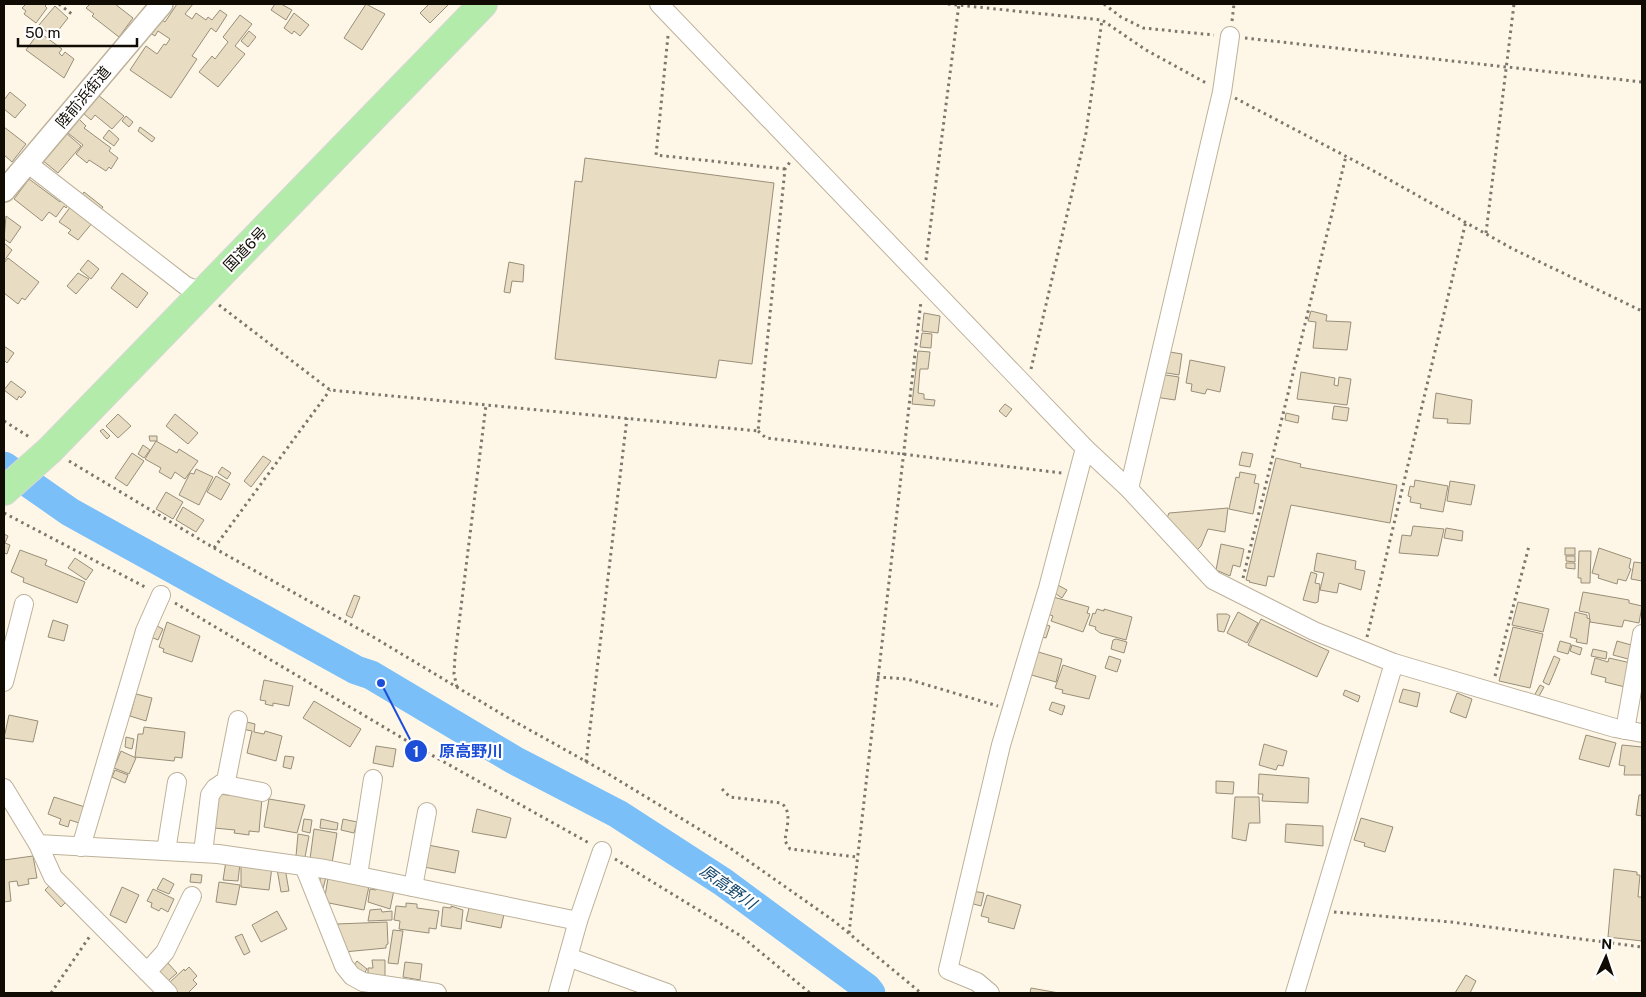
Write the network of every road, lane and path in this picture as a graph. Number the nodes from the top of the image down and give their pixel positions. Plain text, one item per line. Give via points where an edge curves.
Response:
1 (59, 4) edge
2 (162, 4) edge
3 (483, 4) edge
4 (948, 4) edge
5 (959, 4) edge
6 (1104, 4) edge
7 (1514, 4) edge
8 (665, 10) edge
9 (73, 15) dead end
10 (1102, 20) junction
11 (1230, 36) junction
12 (1506, 67) junction
13 (1642, 82) edge
14 (1222, 92) junction
15 (799, 149) junction
16 (1346, 156) junction
17 (27, 163) junction
18 (785, 169) junction
19 (4, 191) edge
20 (1466, 221) junction
21 (1486, 233) junction
22 (924, 279) junction
23 (203, 292) junction
24 (1642, 311) edge
25 (1027, 387) junction
26 (330, 390) junction
27 (486, 405) junction
28 (627, 418) junction
29 (4, 421) edge
30 (758, 431) junction
31 (1085, 448) junction
32 (48, 452) junction
33 (903, 454) junction
34 (1077, 475) junction
35 (1129, 489) junction
36 (4, 491) edge
37 (4, 513) edge
38 (1529, 546) dead end
39 (214, 548) junction
40 (1239, 593) junction
41 (161, 595) junction
42 (24, 604) dead end
43 (1642, 634) edge
44 (1364, 650) junction
45 (1394, 662) junction
46 (877, 677) junction
47 (4, 682) edge
48 (458, 688) junction
49 (1491, 690) junction
50 (1011, 710) junction
51 (238, 720) dead end
52 (1634, 731) edge
53 (586, 762) junction
54 (373, 779) dead end
55 (177, 782) dead end
56 (221, 784) junction
57 (4, 788) edge
58 (722, 789) dead end
59 (262, 792) dead end
60 (427, 812) dead end
61 (38, 844) junction
62 (81, 847) junction
63 (602, 851) junction
64 (166, 852) junction
65 (203, 853) junction
66 (857, 857) junction
67 (304, 866) junction
68 (358, 875) junction
69 (412, 887) junction
70 (192, 896) dead end
71 (1321, 911) junction
72 (578, 921) junction
73 (99, 923) junction
74 (849, 934) junction
75 (1642, 947) edge
76 (568, 957) junction
77 (146, 972) junction
78 (377, 989) edge
79 (51, 993) edge
80 (168, 993) edge
81 (437, 993) edge
82 (558, 993) edge
83 (668, 993) edge
84 (810, 993) edge
85 (921, 993) edge
86 (990, 993) edge
87 (1295, 993) edge

1 - 9 path
2 - 17 street, 陸前浜街道
3 - 23 highway, 国道6号
4 - 5 path
5 - 10 path
5 - 22 path
6 - 11 path via 1143,28
7 - 12 path
8 - 15 street
8 - 18 path via 656,155
10 - 14 path via 1146,50
10 - 25 path via 1086,133
11 - 12 path
11 - 14 street
12 - 13 path
12 - 21 path
14 - 16 path
14 - 35 street
15 - 18 path
15 - 22 street
16 - 20 path
16 - 40 path
17 - 19 street, 陸前浜街道
17 - 23 street via 186,286
18 - 30 path
20 - 21 path
20 - 44 path
21 - 24 path via 1544,265
22 - 25 street
22 - 33 path
23 - 26 path
23 - 32 highway, 国道6号
25 - 31 street
26 - 27 path
26 - 39 path
27 - 28 path
27 - 48 path via 455,656 454,674
28 - 30 path
28 - 53 path
29 - 32 path
30 - 33 path via 766,438
31 - 34 street
31 - 35 street
32 - 36 highway, 国道6号
32 - 39 path
33 - 34 path
33 - 46 path
34 - 50 street via 1048,588
35 - 40 street via 1213,580
37 - 41 path
38 - 49 path
39 - 48 path
40 - 44 street via 1314,631
41 - 62 street via 145,631
41 - 63 path via 419,748
42 - 47 street
43 - 52 street
44 - 45 street
45 - 49 street
45 - 71 street
46 - 50 path via 907,679
46 - 66 path
48 - 53 path
49 - 52 street
50 - 86 street via 948,970 977,982
51 - 56 street via 226,781
53 - 74 path via 730,848
54 - 68 street
55 - 64 street
56 - 59 street
56 - 65 street via 210,795
57 - 61 street
58 - 66 path via 730,797 785,806 788,812 784,841 790,849
60 - 69 street
61 - 62 street
61 - 73 street via 53,877
62 - 64 street
63 - 72 street
63 - 84 path via 741,936
64 - 65 street
65 - 67 street
66 - 74 path
67 - 68 street
67 - 78 street via 344,966 358,979
68 - 69 street
69 - 72 street
70 - 77 street via 165,952
71 - 75 path via 1469,924
71 - 87 street
72 - 76 street
73 - 77 street
73 - 79 path
74 - 85 path
76 - 82 street
76 - 83 street
77 - 80 street
78 - 81 street

